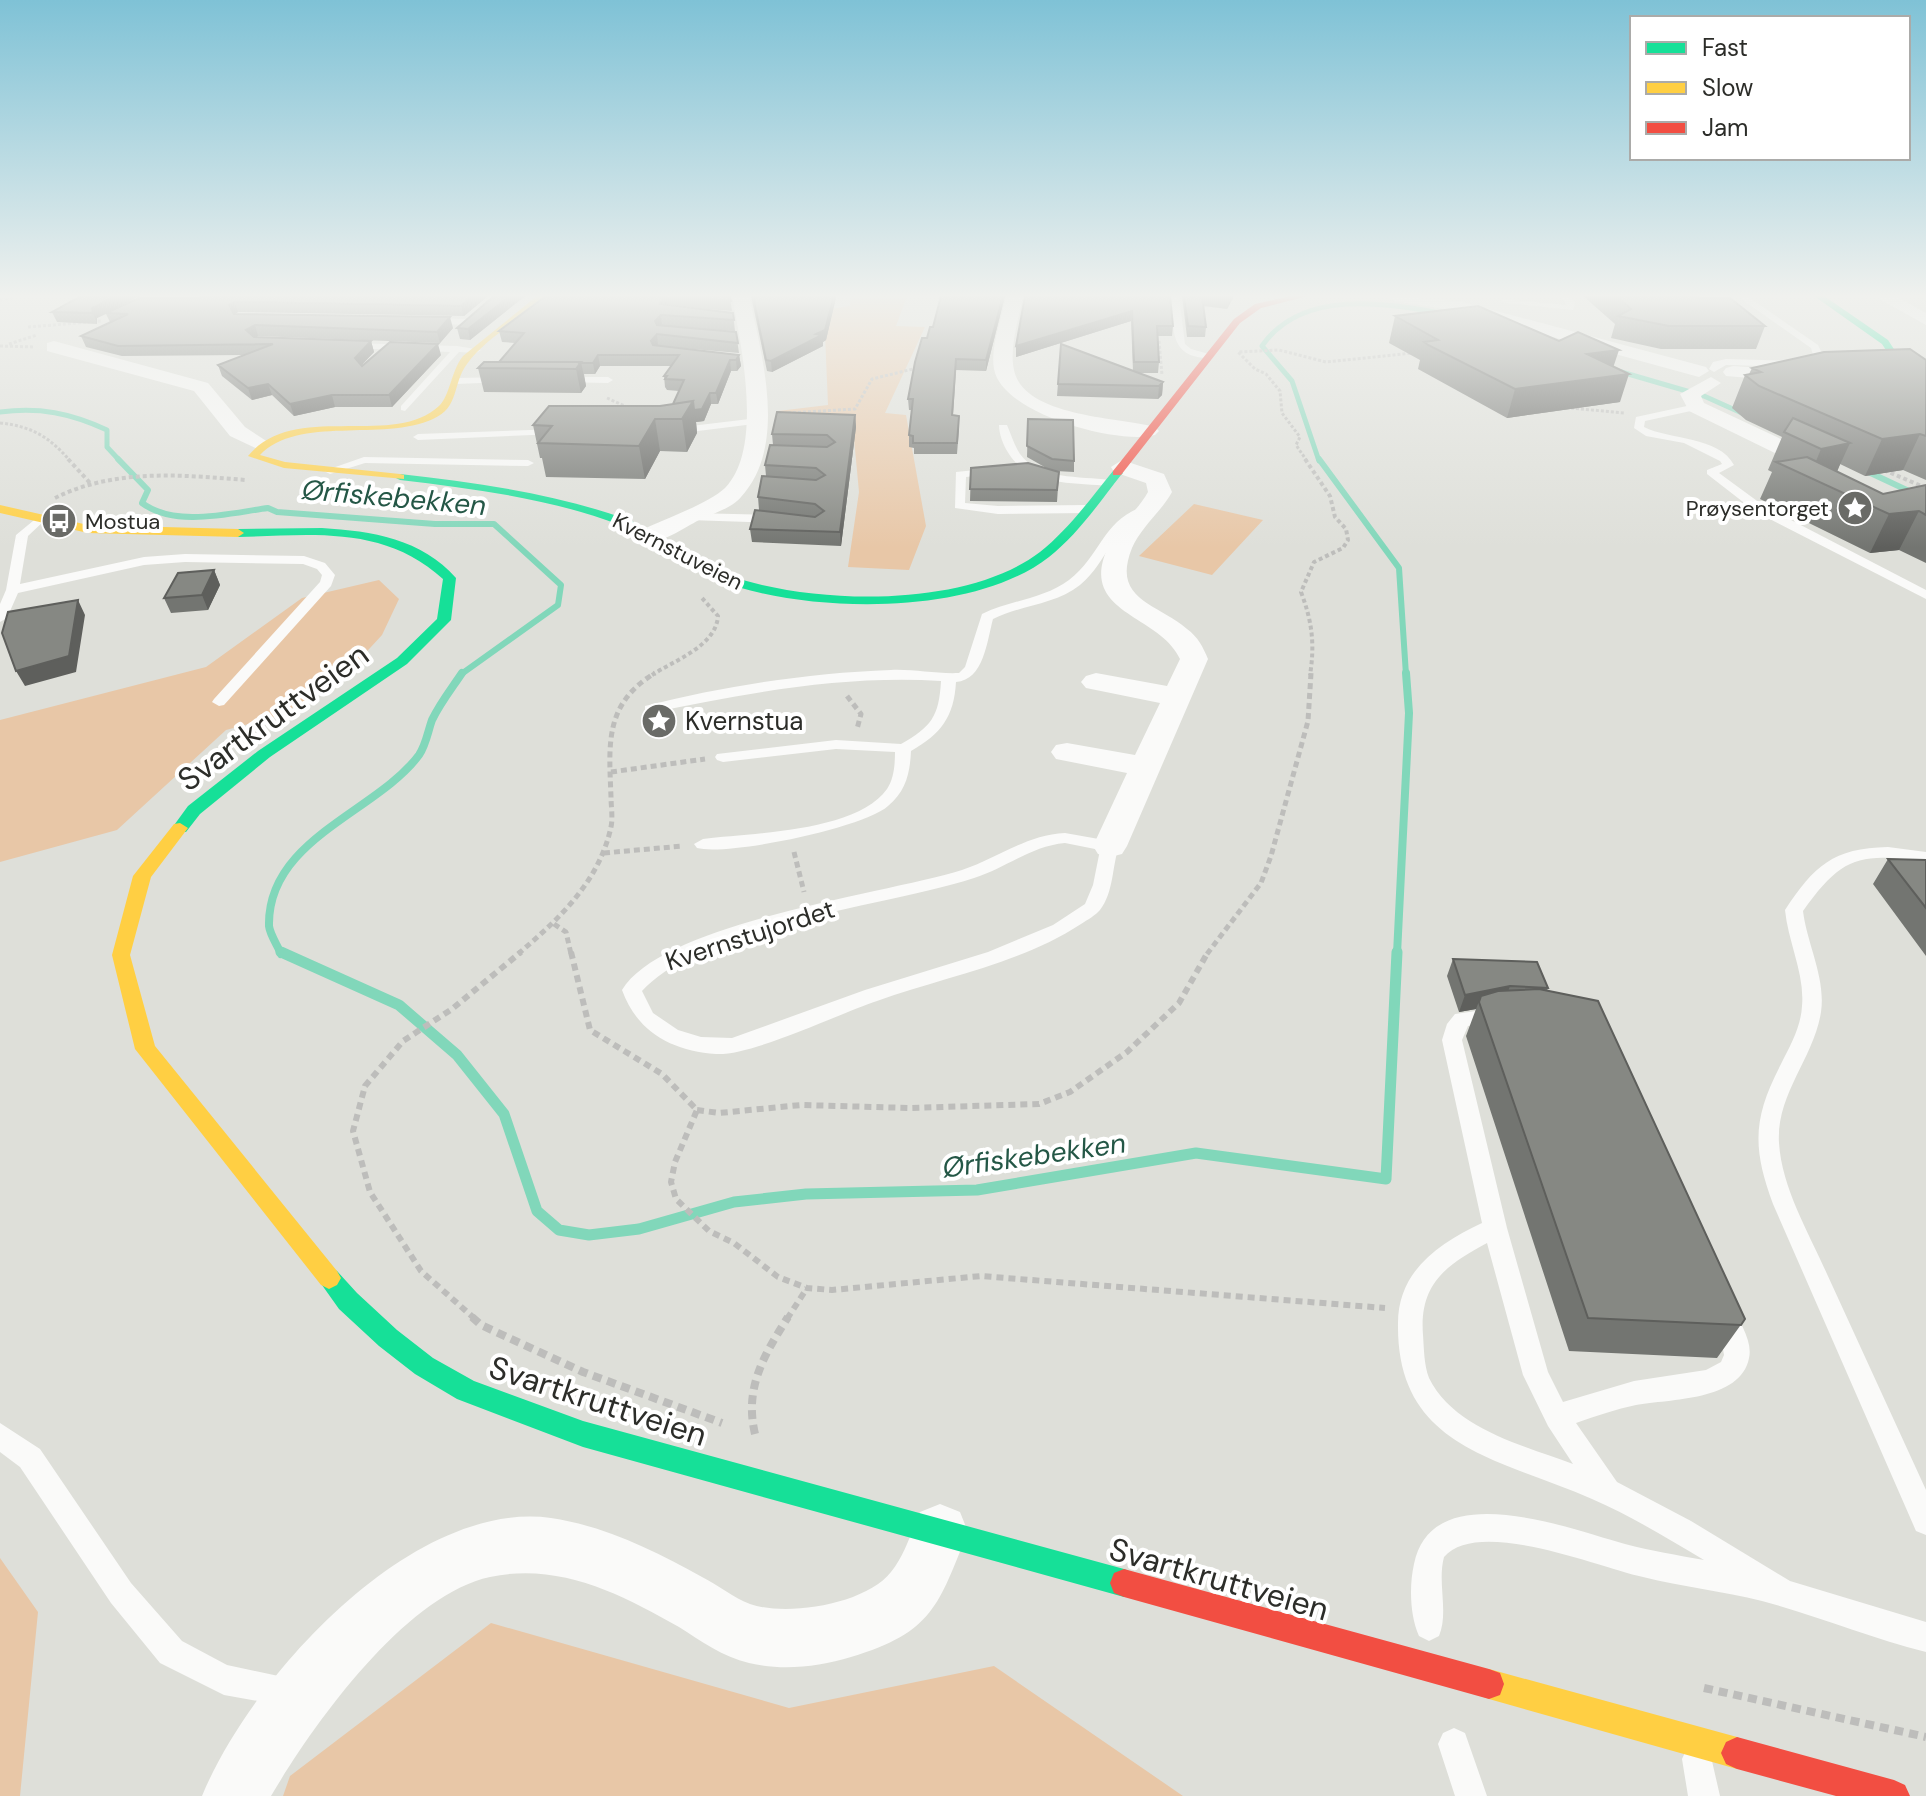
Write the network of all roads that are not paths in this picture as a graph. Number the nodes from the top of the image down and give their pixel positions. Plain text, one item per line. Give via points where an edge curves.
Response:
1 (173, 380) edge
2 (438, 380) edge
3 (470, 380) edge
4 (752, 380) edge
5 (1009, 380) edge
6 (1188, 380) edge
7 (1698, 380) edge
8 (1712, 380) edge
9 (1754, 380) edge
10 (456, 381) joint
11 (1711, 384) junction
12 (762, 418) junction
13 (414, 422) junction
14 (1003, 427) dead end
15 (566, 431) edge
16 (1148, 431) junction
17 (661, 432) edge
18 (260, 444) junction
19 (528, 463) dead end
20 (1026, 469) junction
21 (330, 471) junction
22 (1115, 475) junction
23 (1846, 479) edge
24 (0, 509) edge
25 (1087, 509) junction
26 (1148, 509) junction
27 (693, 517) junction
28 (32, 518) junction
29 (790, 521) edge
30 (651, 535) junction
31 (13, 590) junction
32 (1926, 595) edge
33 (0, 618) edge
34 (949, 678) junction
35 (1096, 682) dead end
36 (1177, 697) junction
37 (219, 702) dead end
38 (650, 709) dead end
39 (903, 749) junction
40 (1067, 752) dead end
41 (723, 757) road end
42 (1146, 767) junction
43 (703, 844) road end
44 (1110, 846) junction
45 (1926, 857) edge
46 (1521, 1015) edge
47 (1495, 1228) junction
48 (1712, 1289) edge
49 (1557, 1417) junction
50 (0, 1436) edge
51 (1607, 1491) junction
52 (1926, 1521) edge
53 (940, 1532) junction
54 (1782, 1592) junction
55 (1429, 1626) dead end
56 (1926, 1637) edge
57 (302, 1695) junction
58 (1695, 1740) junction
59 (1454, 1744) dead end
60 (234, 1796) edge
61 (1471, 1796) edge
62 (1704, 1796) edge
63 (1894, 1796) edge

1 - 18 street via 201,387 236,433
2 - 13 lane
3 - 10 lane
4 - 12 street
5 - 16 street via 1030,401 1063,416
6 - 16 main road, Kvernstuveien
7 - 11 street
8 - 11 lane
9 - 11 street
10 - 13 main road via 448,405
11 - 23 street
11 - 32 lane via 1645,416 1639,422 1641,430 1687,440 1728,461 1711,472 1745,500
12 - 17 lane
12 - 27 street via 749,482
13 - 15 lane
13 - 18 main road via 291,434
14 - 20 lane via 1016,460
16 - 22 main road, Kvernstuveien
18 - 21 main road, Kvernstuveien via 252,453 257,459
19 - 21 lane via 364,460
20 - 22 lane via 1041,475
20 - 25 lane via 963,472 958,504 998,510
21 - 30 main road, Kvernstuveien via 549,498
22 - 25 main road, Kvernstuveien
22 - 26 street via 1149,475 1160,484 1159,496
24 - 28 main road, Svartkruttveien
25 - 30 main road, Kvernstuveien via 1053,548 1022,569 958,591 896,598 813,598 759,590 708,571
26 - 34 lane via 1118,521 1087,571 1072,584 987,617 972,668 963,677
26 - 36 street, Kvernstujordet via 1118,550 1115,575 1125,602 1187,643 1194,659
27 - 29 lane
27 - 30 street
28 - 31 lane via 22,535
28 - 53 main road, Svartkruttveien via 127,531 360,535 410,547 444,570 453,586 451,605 427,643 240,770 189,813 140,883 124,929 121,974 145,1049 348,1301 424,1366 466,1390 583,1434
31 - 33 lane
31 - 37 lane, Svartkruttveien via 159,560 286,559 321,566 329,575 326,583
34 - 38 lane via 845,678 732,691
34 - 39 lane via 945,717
35 - 36 street
36 - 42 street, Kvernstujordet
39 - 41 lane via 856,742
39 - 43 lane via 898,781 884,802 838,824
40 - 42 street
42 - 44 street, Kvernstujordet
44 - 44 lane, Kvernstujordet via 1093,907 1060,929 995,957 733,1046 669,1035 653,1027 636,1007 632,990 651,968 699,947 971,873 1052,839
45 - 52 lane via 1875,853 1842,860 1827,869 1794,910 1812,1008 1764,1130 1784,1204
46 - 47 lane via 1462,1019 1453,1030
47 - 49 lane via 1536,1375
47 - 51 lane via 1429,1269 1414,1290 1409,1310 1419,1385 1459,1428 1479,1440
48 - 49 lane via 1738,1352 1728,1371 1693,1385 1635,1393
49 - 51 lane
50 - 57 lane via 30,1458 121,1593 171,1652 224,1680
51 - 54 lane
53 - 57 street via 910,1596 865,1625 814,1637 747,1633 613,1560 528,1544 487,1549 427,1573 370,1619
53 - 58 main road, Svartkruttveien
54 - 55 lane via 1522,1532 1469,1529 1439,1540 1429,1555
54 - 56 lane
57 - 60 street
58 - 62 lane
58 - 63 main road, Svartkruttveien
59 - 61 lane

